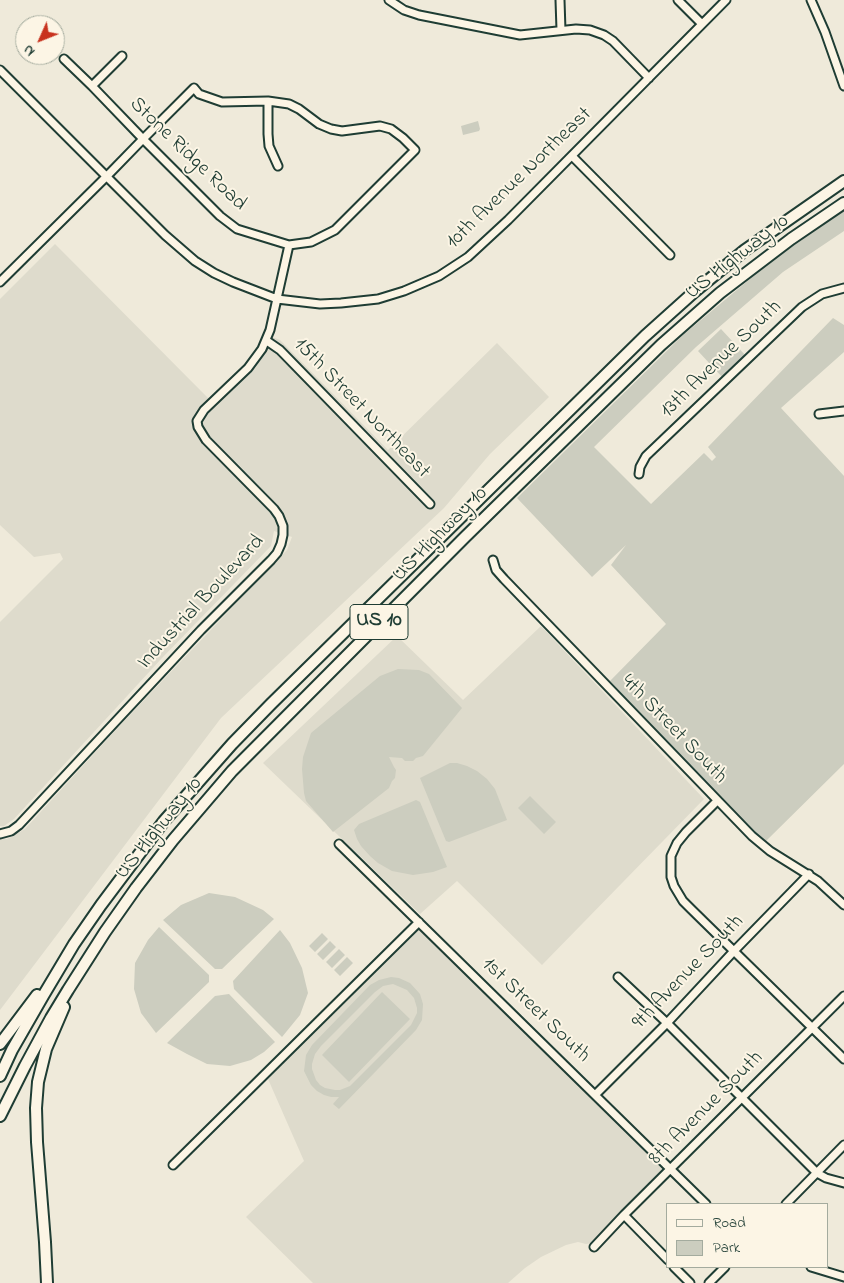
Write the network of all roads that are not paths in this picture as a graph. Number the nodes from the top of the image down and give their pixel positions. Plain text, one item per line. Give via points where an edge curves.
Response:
1 (389, 0) edge
2 (560, 0) edge
3 (678, 0) edge
4 (726, 0) edge
5 (811, 0) edge
6 (702, 24) junction
7 (561, 30) junction
8 (122, 56) dead end
9 (65, 60) edge
10 (0, 70) edge
11 (649, 78) junction
12 (92, 86) junction
13 (844, 86) edge
14 (268, 101) junction
15 (143, 139) junction
16 (572, 156) junction
17 (278, 166) dead end
18 (106, 176) junction
19 (844, 180) edge
20 (844, 203) edge
21 (289, 245) junction
22 (670, 255) dead end
23 (0, 282) edge
24 (844, 288) edge
25 (277, 299) junction
26 (266, 341) junction
27 (844, 411) edge
28 (819, 414) dead end
29 (639, 474) dead end
30 (430, 504) dead end
31 (493, 560) dead end
32 (717, 801) junction
33 (0, 834) edge
34 (339, 844) dead end
35 (808, 874) junction
36 (844, 905) edge
37 (419, 922) junction
38 (74, 944) junction
39 (734, 951) junction
40 (618, 977) dead end
41 (68, 990) junction
42 (844, 996) edge
43 (666, 1023) junction
44 (813, 1028) junction
45 (0, 1044) edge
46 (844, 1059) edge
47 (0, 1076) edge
48 (595, 1095) junction
49 (742, 1098) junction
50 (0, 1116) edge
51 (844, 1145) edge
52 (173, 1165) dead end
53 (671, 1169) junction
54 (817, 1173) junction
55 (844, 1183) edge
56 (705, 1203) edge
57 (787, 1203) edge
58 (624, 1215) junction
59 (594, 1247) dead end
60 (666, 1258) edge
61 (675, 1268) edge
62 (724, 1268) edge
63 (815, 1268) edge
64 (844, 1276) edge
65 (46, 1283) edge
66 (690, 1283) edge
67 (709, 1283) edge

1 - 7 street via 419,15 520,35
2 - 7 street
3 - 6 street
4 - 6 street, 10th Avenue Northeast
5 - 13 street
6 - 11 street, 10th Avenue Northeast
7 - 11 street via 590,30 604,35
8 - 12 street
9 - 12 street, Stone Ridge Road
10 - 18 street
11 - 16 street, 10th Avenue Northeast
12 - 15 street, Stone Ridge Road
14 - 15 street via 222,102 199,94 194,88
14 - 17 street via 269,146
14 - 21 street, Stone Ridge Road via 289,104 331,129 342,131 380,126 391,129 415,150 335,230 311,242
15 - 18 street
15 - 21 street, Stone Ridge Road via 237,229
16 - 22 street
16 - 25 street, 10th Avenue Northeast via 485,242 439,276 378,299 320,304
18 - 23 street
18 - 25 street, 10th Avenue Northeast via 195,261 214,273
19 - 38 highway, US Highway 10 / US 10 via 745,250 669,313 260,715 164,821
20 - 41 highway, US Highway 10 / US 10 via 728,287 661,345 258,744 210,794 162,854 119,911
21 - 25 street, Industrial Boulevard
24 - 29 street, 13th Avenue South via 822,294 802,307 646,456
25 - 26 street, Industrial Boulevard
26 - 30 street, 15th Street Northeast via 280,350
26 - 33 street, Industrial Boulevard via 255,360 204,410 197,421 206,440 279,516 283,535 277,553 19,826
27 - 28 street
31 - 32 street, 4th Street South via 504,579
32 - 35 street, 4th Street South via 760,844
32 - 39 street via 677,843 672,856 671,877 683,901
34 - 37 street, 1st Street South
35 - 36 street, 4th Street South
35 - 39 street, 9th Avenue South
37 - 48 street, 1st Street South
37 - 52 street
38 - 45 highway
38 - 47 highway, US Highway 10
39 - 43 street, 9th Avenue South
39 - 44 street
40 - 43 street
41 - 50 highway, US Highway 10 / US 10
41 - 65 highway via 65,1006 46,1049 36,1108
42 - 44 street, 8th Avenue South
43 - 48 street, 9th Avenue South
43 - 49 street
44 - 46 street
44 - 49 street, 8th Avenue South
48 - 53 street, 1st Street South
49 - 53 street, 8th Avenue South
49 - 54 street
51 - 54 street
53 - 56 street, 1st Street South
53 - 58 street, 8th Avenue South
54 - 55 street
54 - 57 street
58 - 59 street, 8th Avenue South
58 - 60 street
61 - 66 street
62 - 67 street
63 - 64 street

